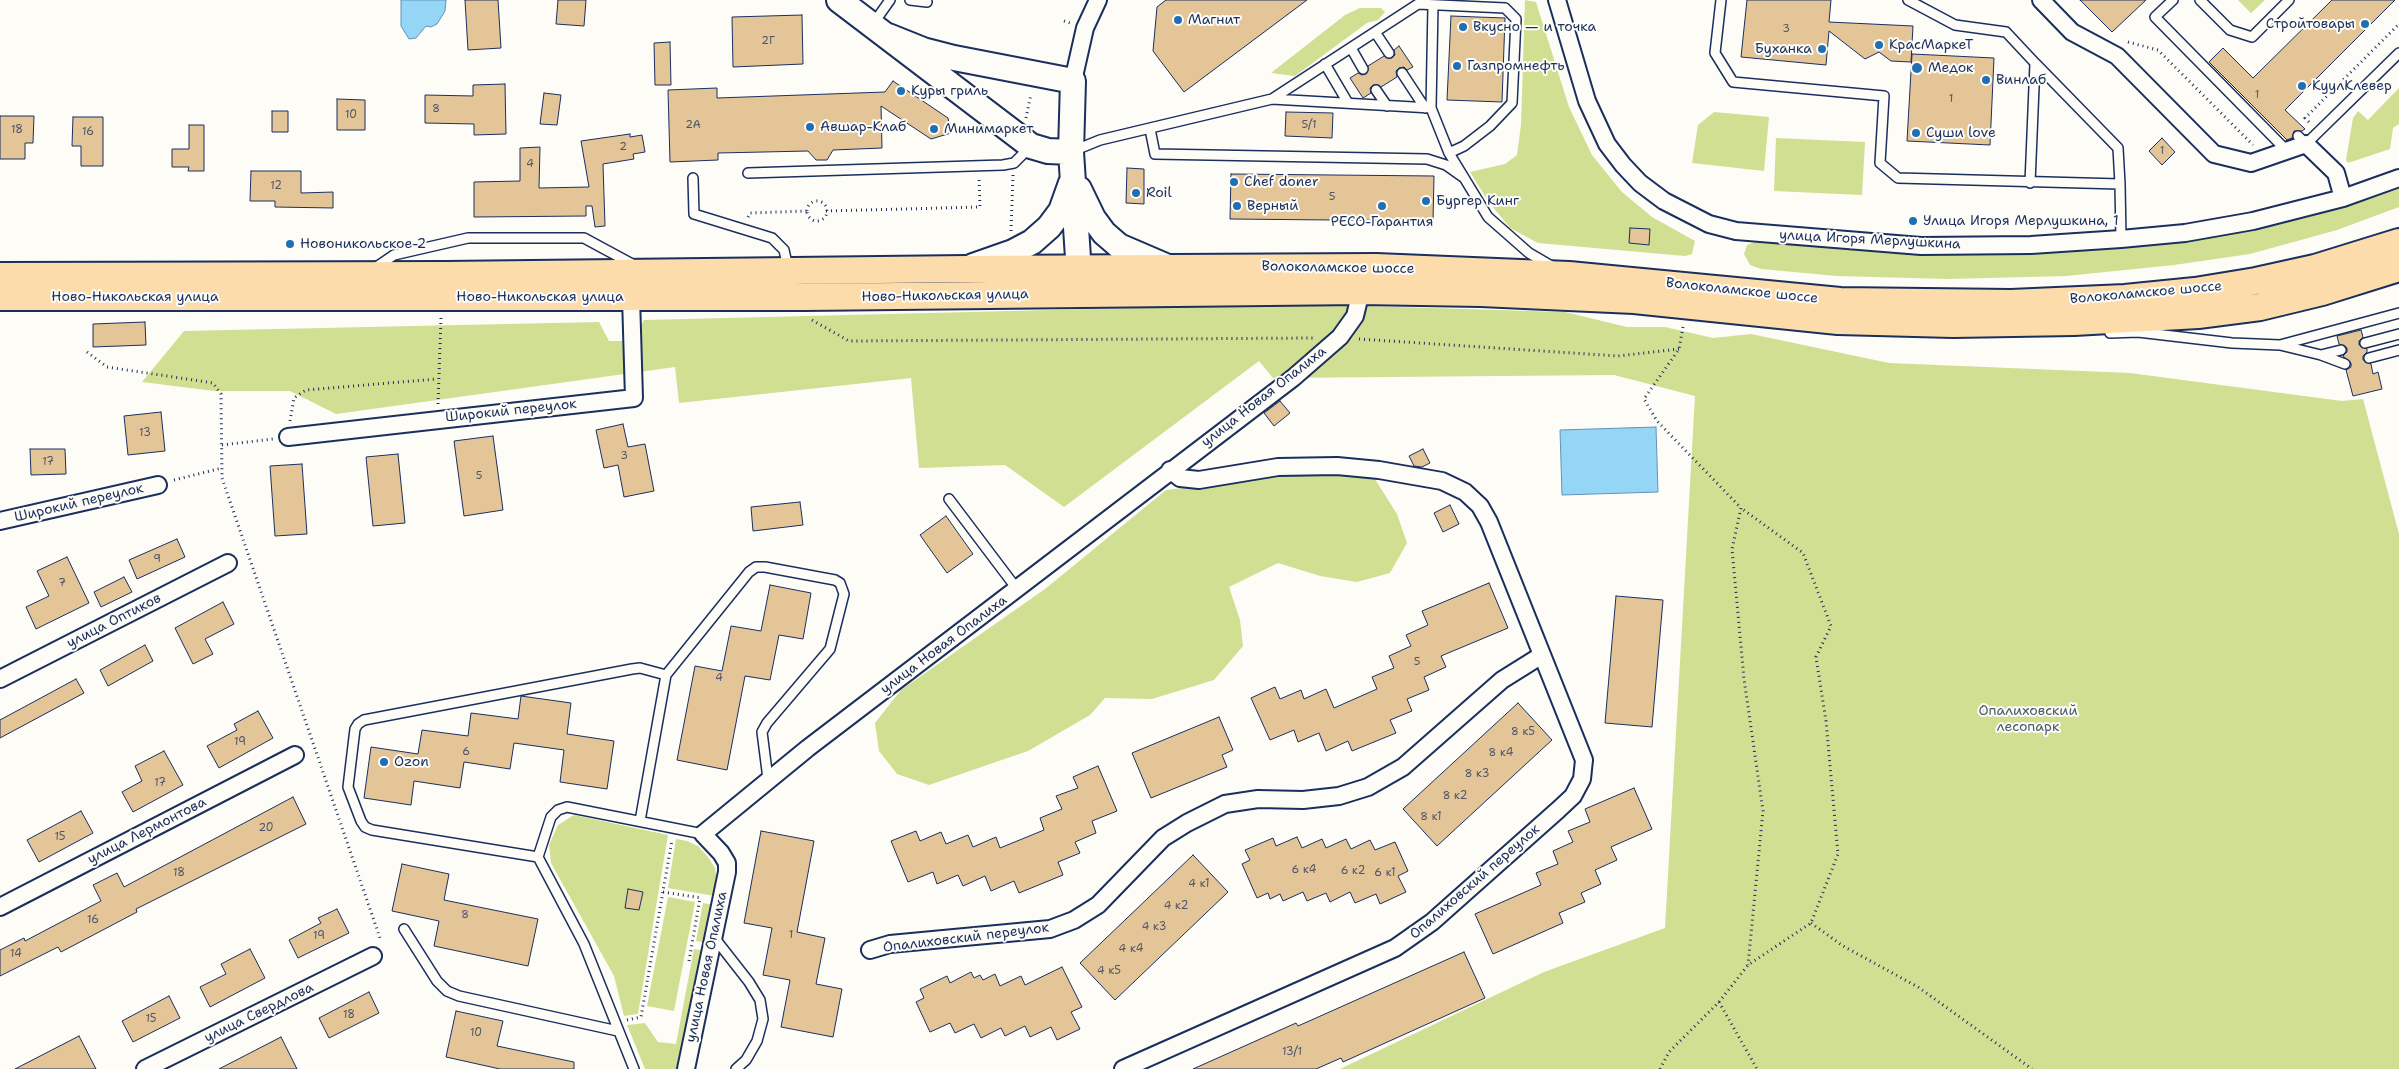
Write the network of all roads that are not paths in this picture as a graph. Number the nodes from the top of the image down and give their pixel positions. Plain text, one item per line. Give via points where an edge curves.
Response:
1 (839, 0) edge
2 (890, 0) edge
3 (910, 0) edge
4 (1557, 0) edge
5 (1720, 0) edge
6 (1908, 0) edge
7 (2041, 0) edge
8 (2173, 0) edge
9 (2200, 0) edge
10 (2289, 0) edge
11 (1096, 1) edge
12 (927, 2) dead end
13 (1434, 6) junction
14 (881, 30) junction
15 (1375, 32) junction
16 (1351, 48) junction
17 (1389, 53) dead end
18 (2399, 53) edge
19 (2035, 63) junction
20 (1325, 64) junction
21 (1363, 69) dead end
22 (1402, 73) dead end
23 (1073, 82) junction
24 (1376, 90) dead end
25 (1272, 98) junction
26 (1348, 103) junction
27 (1387, 106) junction
28 (1428, 108) junction
29 (1150, 129) junction
30 (2302, 140) junction
31 (1031, 146) junction
32 (2286, 151) junction
33 (1449, 153) junction
34 (1072, 163) junction
35 (748, 173) dead end
36 (1462, 177) junction
37 (693, 178) dead end
38 (2399, 178) edge
39 (2030, 183) junction
40 (2120, 184) junction
41 (2343, 198) junction
42 (2121, 239) junction
43 (2399, 242) edge
44 (1079, 268) junction
45 (1171, 268) junction
46 (2399, 268) edge
47 (966, 269) junction
48 (788, 271) junction
49 (649, 274) junction
50 (364, 275) junction
51 (1569, 275) junction
52 (0, 276) edge
53 (1361, 291) junction
54 (1080, 294) junction
55 (0, 297) edge
56 (631, 297) junction
57 (2399, 312) edge
58 (2039, 322) junction
59 (2075, 331) dead end
60 (2102, 333) dead end
61 (2399, 334) edge
62 (2365, 343) dead end
63 (2280, 346) junction
64 (2341, 350) dead end
65 (2399, 350) edge
66 (2321, 355) junction
67 (2369, 358) dead end
68 (2345, 364) dead end
69 (288, 437) road end
70 (1170, 470) junction
71 (158, 485) road end
72 (949, 499) dead end
73 (0, 521) edge
74 (228, 563) dead end
75 (1017, 589) junction
76 (1542, 655) junction
77 (666, 675) junction
78 (0, 679) edge
79 (295, 755) dead end
80 (768, 779) junction
81 (640, 821) junction
82 (703, 834) junction
83 (538, 857) junction
84 (0, 907) edge
85 (404, 929) dead end
86 (714, 936) junction
87 (870, 950) dead end
88 (373, 956) road end
89 (616, 1027) junction
90 (145, 1069) edge
91 (634, 1069) edge
92 (686, 1069) edge
93 (736, 1069) edge
94 (1123, 1069) edge

1 - 14 street
2 - 14 lane
3 - 12 lane
4 - 42 street, улица Игоря Мерлушкина via 1587,101 1607,144 1640,183 1664,201 1709,224 1744,231 1921,246 2032,245
5 - 39 lane via 1715,53 1733,82 1884,96 1880,163 1898,178
6 - 19 lane via 1955,25 2006,32
7 - 32 street via 2072,32 2117,56 2214,154 2251,163
8 - 32 lane via 2155,17
9 - 10 lane via 2230,30 2252,37
11 - 23 street via 1085,28
13 - 15 lane via 1418,4
13 - 28 lane
13 - 33 lane via 1505,8 1516,19 1512,103 1490,126
14 - 23 street via 923,50
14 - 31 street
15 - 16 lane
15 - 17 lane
16 - 20 lane
16 - 21 lane
18 - 30 lane
19 - 39 lane
19 - 40 lane via 2118,148
20 - 25 lane
20 - 26 lane
22 - 28 lane
23 - 34 street
24 - 27 lane
25 - 26 lane
25 - 29 lane
26 - 27 lane
27 - 28 lane
28 - 33 lane
29 - 34 lane via 1100,140
29 - 36 lane via 1155,154 1428,158 1446,165
30 - 32 street
30 - 41 street via 2336,174
31 - 34 street
31 - 35 lane via 1014,163
33 - 36 lane
34 - 44 street
34 - 45 street via 1093,218 1104,233 1119,246
34 - 47 street via 1061,211 1049,227 1032,242 1013,252
36 - 51 lane via 1488,217 1507,236 1528,253
37 - 48 lane via 694,214 772,238 780,243 788,260
38 - 41 street, улица Игоря Мерлушкина
39 - 40 lane
40 - 42 lane
41 - 42 street, улица Игоря Мерлушкина via 2253,221 2185,233
43 - 51 main road, Волоколамское шоссе via 2315,268 2256,281 2195,292 2125,298 2020,302 1840,301
44 - 45 main road, Волоколамское шоссе
44 - 47 main road, Ново-Никольская улица
44 - 54 street
45 - 51 main road, Волоколамское шоссе via 1376,267
46 - 58 main road, Волоколамское шоссе via 2260,307 2198,315
47 - 48 main road, Ново-Никольская улица
48 - 49 main road, Ново-Никольская улица
49 - 50 main road, Ново-Никольская улица
49 - 50 lane via 584,238 468,238 394,255
50 - 52 main road, Ново-Никольская улица
53 - 54 main road, Волоколамское шоссе
53 - 58 main road, Волоколамское шоссе via 1634,300 1838,320 1953,324
53 - 70 street, улица Новая Опалиха via 1355,316 1340,337 1293,378
54 - 56 main road, Ново-Никольская улица
55 - 56 main road, Ново-Никольская улица
56 - 69 street, Широкий переулок via 634,398
57 - 63 lane
58 - 59 lane
60 - 63 lane via 2138,332
61 - 62 lane
63 - 66 lane
64 - 66 lane
65 - 67 lane
66 - 68 lane
70 - 75 street, улица Новая Опалиха
70 - 76 street, Опалиховский переулок via 1180,478 1199,480 1278,468 1337,466 1442,481 1458,488 1480,506 1489,522
71 - 73 street, Широкий переулок
72 - 75 lane
74 - 78 street, улица Оптиков
75 - 80 street, улица Новая Опалиха
76 - 87 street, Опалиховский переулок via 1502,680 1403,767 1368,787 1339,796 1303,800 1258,799 1225,804 1163,838 1098,905 1074,920 1050,929 890,944
76 - 94 street, Опалиховский переулок via 1584,760 1582,779 1573,796 1432,922 1395,948
77 - 80 lane via 756,567 840,583 844,594 830,649 762,732
77 - 81 lane
77 - 83 lane via 632,669 364,720 358,724 348,787 365,827
79 - 84 street, улица Лермонтова
80 - 82 street, улица Новая Опалиха
81 - 82 lane
81 - 83 lane via 567,807 558,810 551,817
82 - 86 street, улица Новая Опалиха via 722,853 726,862
83 - 89 lane via 584,944
85 - 89 lane via 437,981 448,991 459,996
86 - 92 street, улица Новая Опалиха
86 - 93 lane via 760,1000 763,1019 757,1041 746,1060
88 - 90 street, улица Свердлова
89 - 91 lane

